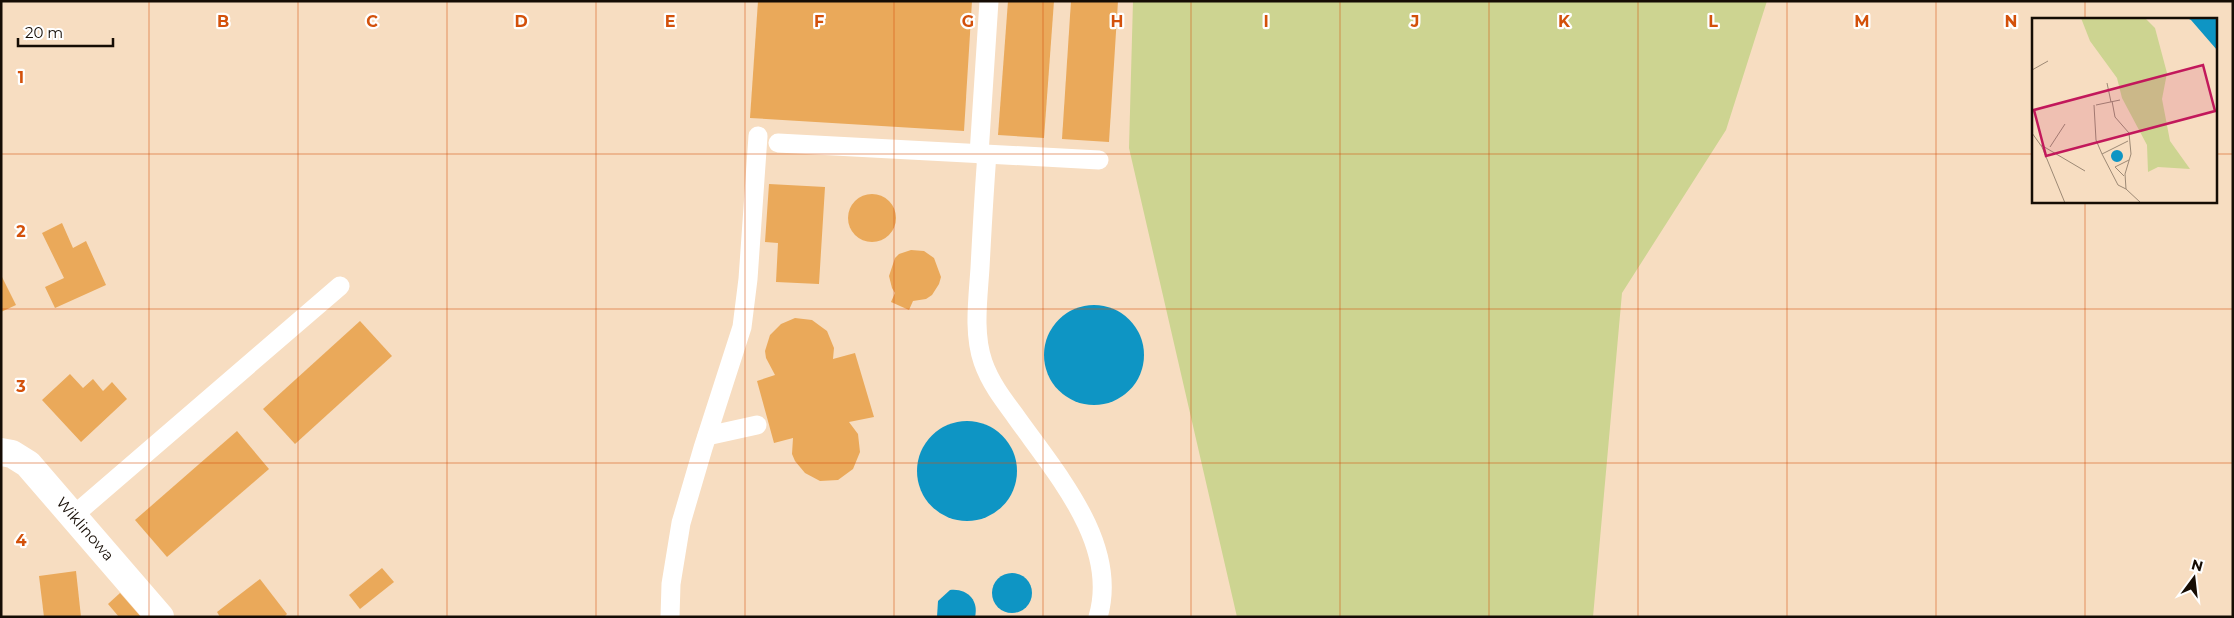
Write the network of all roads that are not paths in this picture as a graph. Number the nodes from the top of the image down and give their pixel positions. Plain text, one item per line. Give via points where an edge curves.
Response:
1 (989, 1) edge
2 (758, 136) dead end
3 (778, 143) dead end
4 (983, 154) junction
5 (1099, 160) dead end
6 (340, 286) dead end
7 (756, 425) dead end
8 (707, 436) junction
9 (1, 452) edge
10 (73, 516) junction
11 (160, 617) edge
12 (670, 617) edge
13 (1098, 617) edge

1 - 4 lane
2 - 8 lane via 742,327
3 - 4 lane
4 - 5 lane
4 - 13 lane via 977,319 982,361 994,386 1072,498 1093,538 1102,578 1103,599
6 - 10 lane
7 - 8 lane
8 - 12 lane via 681,523 671,584
9 - 10 street, Wiklinowa via 12,454 28,464
10 - 11 street, Wiklinowa

